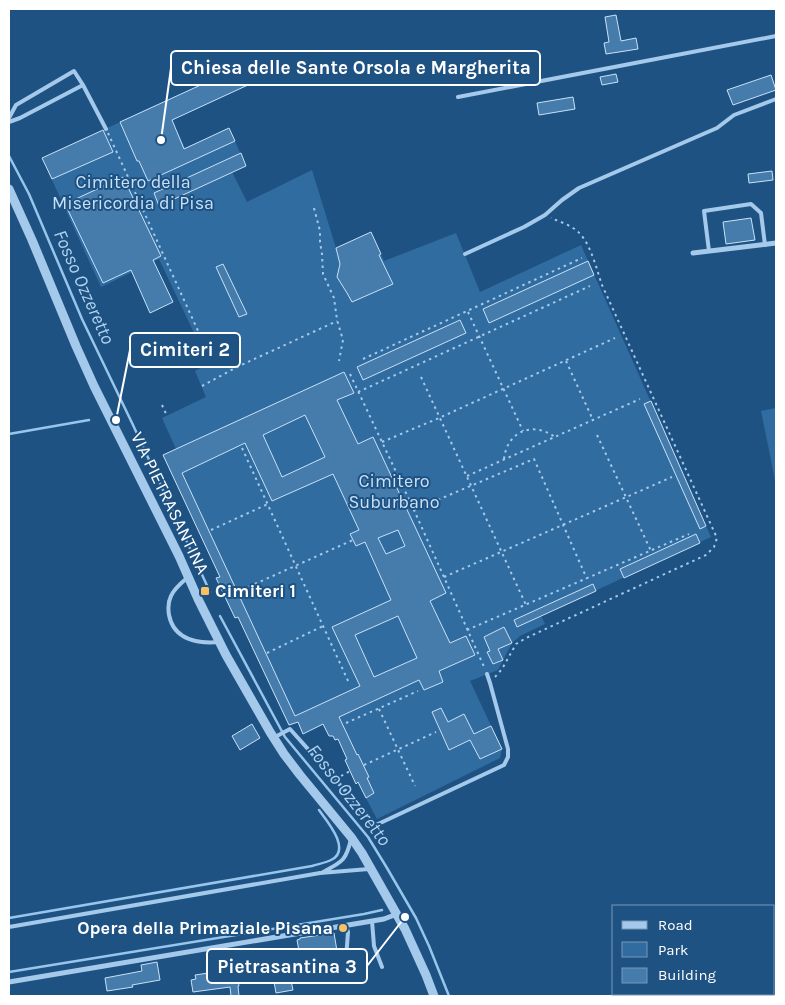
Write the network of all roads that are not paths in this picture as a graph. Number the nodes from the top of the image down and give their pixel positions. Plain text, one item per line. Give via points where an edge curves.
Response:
1 (776, 36) edge
2 (83, 86) junction
3 (458, 97) dead end
4 (776, 98) edge
5 (9, 120) edge
6 (106, 129) road end
7 (9, 190) edge
8 (776, 243) edge
9 (765, 245) junction
10 (709, 251) junction
11 (693, 253) dead end
12 (465, 254) dead end
13 (188, 576) junction
14 (220, 642) junction
15 (487, 674) road end
16 (276, 736) junction
17 (351, 837) junction
18 (371, 868) junction
19 (320, 874) junction
20 (397, 914) junction
21 (372, 921) junction
22 (346, 926) junction
23 (9, 927) edge
24 (382, 967) dead end
25 (338, 975) dead end
26 (9, 982) edge
27 (434, 996) edge

1 - 3 lane
2 - 5 lane via 20,118
2 - 5 lane via 74,71 16,105
2 - 6 lane
4 - 12 lane via 734,115 717,128 580,188 545,215
7 - 13 street, VIA PIETRASANTINA via 94,386
8 - 9 street
9 - 10 street
9 - 10 lane via 760,213 751,204 704,211
10 - 11 street
13 - 14 street, VIA PIETRASANTINA
13 - 14 lane via 170,597 171,622 187,639
14 - 16 street, VIA PIETRASANTINA
15 - 16 lane via 508,749 504,765 376,825 290,729
16 - 17 street, VIA PIETRASANTINA via 300,775
17 - 18 street, VIA PIETRASANTINA
17 - 19 lane via 341,862
18 - 19 lane
18 - 20 street, VIA PIETRASANTINA
19 - 23 lane
20 - 21 street
20 - 27 street, VIA PIETRASANTINA
21 - 22 street
21 - 24 lane via 374,946
22 - 25 lane via 346,959
22 - 26 street

